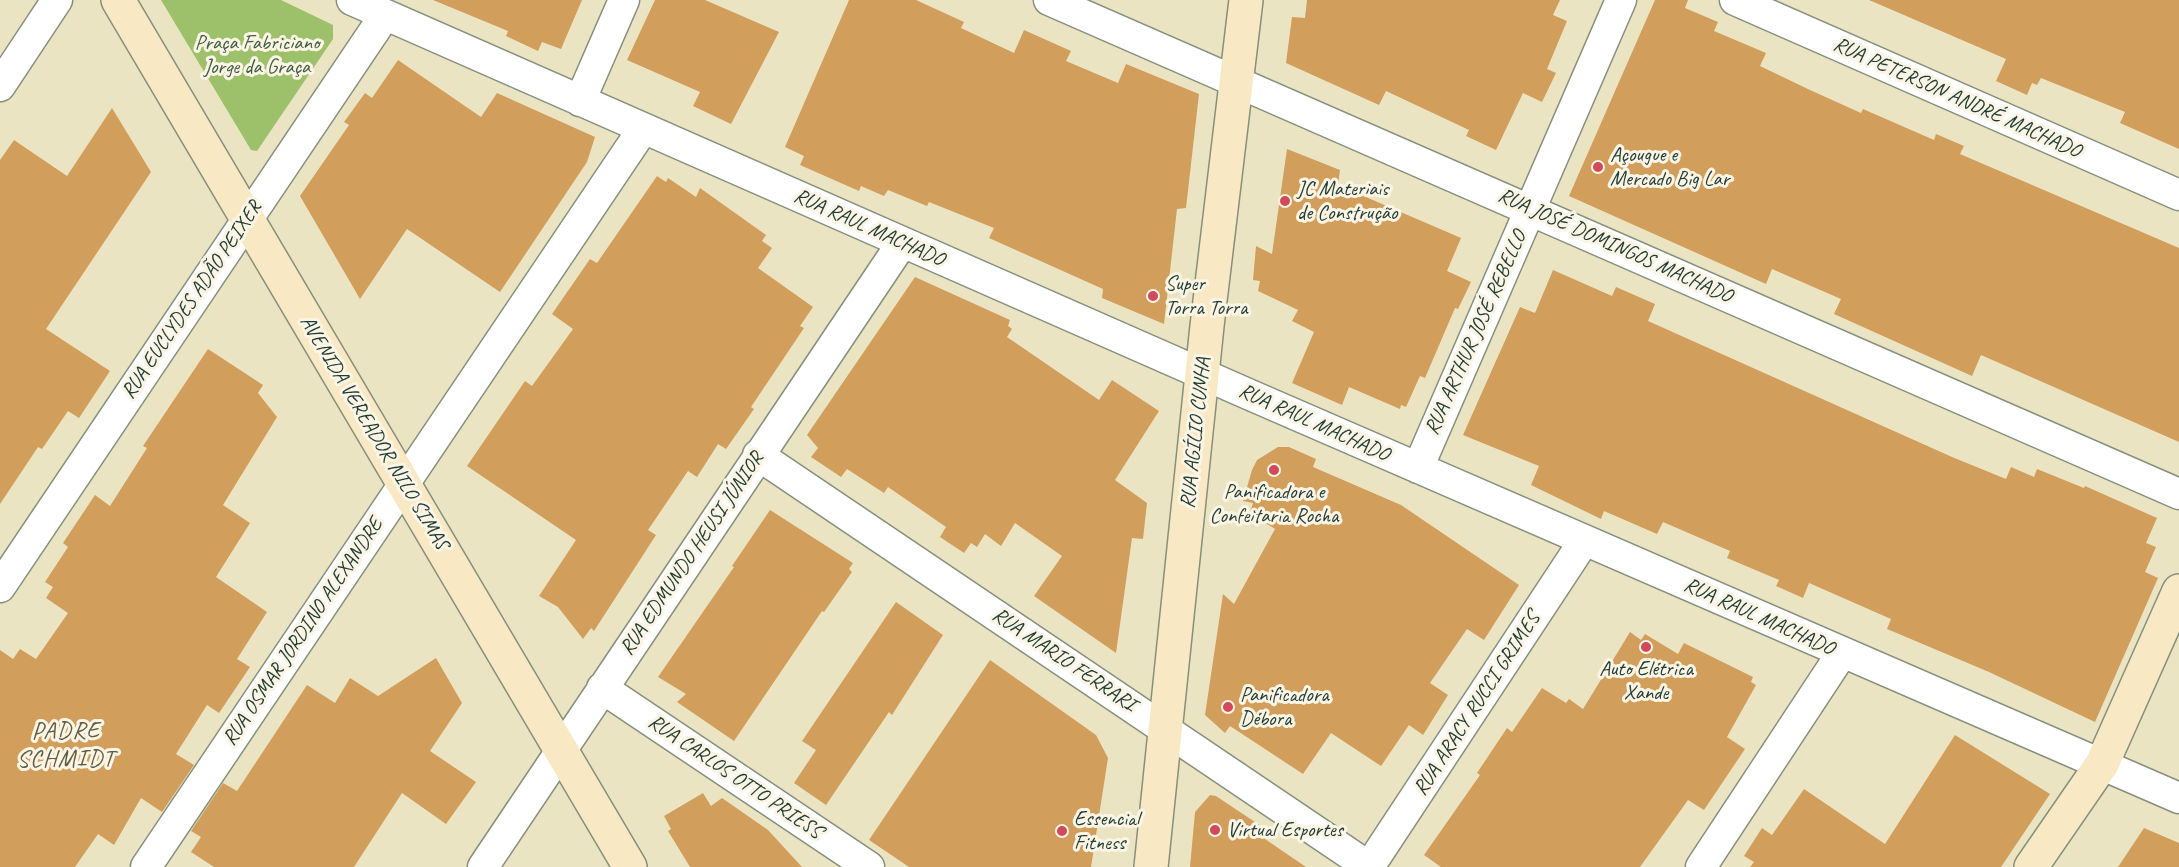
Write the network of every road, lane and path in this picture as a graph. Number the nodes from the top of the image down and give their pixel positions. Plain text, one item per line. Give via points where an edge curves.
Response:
1 (57, 0) edge
2 (118, 0) edge
3 (352, 0) edge
4 (624, 0) edge
5 (1049, 0) edge
6 (1246, 0) edge
7 (1622, 0) edge
8 (1735, 0) edge
9 (385, 15) junction
10 (1236, 81) junction
11 (0, 86) edge
12 (580, 101) junction
13 (643, 129) junction
14 (2179, 195) edge
15 (1530, 209) junction
16 (247, 218) junction
17 (902, 243) junction
18 (1202, 374) junction
19 (758, 455) junction
20 (1418, 468) junction
21 (403, 483) junction
22 (2179, 494) edge
23 (1584, 541) junction
24 (0, 587) edge
25 (2179, 591) edge
26 (1842, 654) junction
27 (602, 688) junction
28 (1166, 730) junction
29 (561, 750) junction
30 (2102, 764) junction
31 (2179, 798) edge
32 (146, 867) edge
33 (483, 867) edge
34 (630, 867) edge
35 (869, 867) edge
36 (1151, 867) edge
37 (1369, 867) edge
38 (1701, 867) edge
39 (2031, 867) edge

1 - 11 street
2 - 16 main road, AVENIDA VEREADOR NILO SIMAS
3 - 9 street, RUA RAUL MACHADO
4 - 12 street
5 - 10 street, RUA JOSÉ DOMINGOS MACHADO
6 - 10 main road, RUA AGÍLIO CUNHA
7 - 15 street, RUA ARTHUR JOSÉ REBELLO
8 - 14 street, RUA PETERSON ANDRÉ MACHADO
9 - 12 street, RUA RAUL MACHADO
9 - 16 street, RUA EUCLYDES ADÃO PEIXER
10 - 15 street, RUA JOSÉ DOMINGOS MACHADO
10 - 18 main road, RUA AGÍLIO CUNHA
12 - 13 street, RUA RAUL MACHADO
13 - 17 street, RUA RAUL MACHADO
13 - 21 street, RUA OSMAR JORDINO ALEXANDRE
15 - 20 street, RUA ARTHUR JOSÉ REBELLO
15 - 22 street, RUA JOSÉ DOMINGOS MACHADO
16 - 21 main road, AVENIDA VEREADOR NILO SIMAS
16 - 24 street, RUA EUCLYDES ADÃO PEIXER
17 - 18 street, RUA RAUL MACHADO
17 - 19 street, RUA EDMUNDO HEUSI JÚNIOR
18 - 20 street, RUA RAUL MACHADO
18 - 28 main road, RUA AGÍLIO CUNHA
19 - 27 street, RUA EDMUNDO HEUSI JÚNIOR
19 - 28 street, RUA MARIO FERRARI
20 - 23 street, RUA RAUL MACHADO
21 - 29 main road, AVENIDA VEREADOR NILO SIMAS
21 - 32 street, RUA OSMAR JORDINO ALEXANDRE
23 - 26 street, RUA RAUL MACHADO
23 - 37 street, RUA ARACY RUCCI GRIMES
25 - 30 main road
26 - 30 street, RUA RAUL MACHADO
26 - 38 street
27 - 29 street, RUA EDMUNDO HEUSI JÚNIOR
27 - 35 street, RUA CARLOS OTTO PRIESS
28 - 36 main road, RUA AGÍLIO CUNHA
28 - 37 street, RUA MARIO FERRARI
29 - 33 street, RUA EDMUNDO HEUSI JÚNIOR
29 - 34 main road, AVENIDA VEREADOR NILO SIMAS
30 - 31 street, RUA RAUL MACHADO
30 - 39 main road

